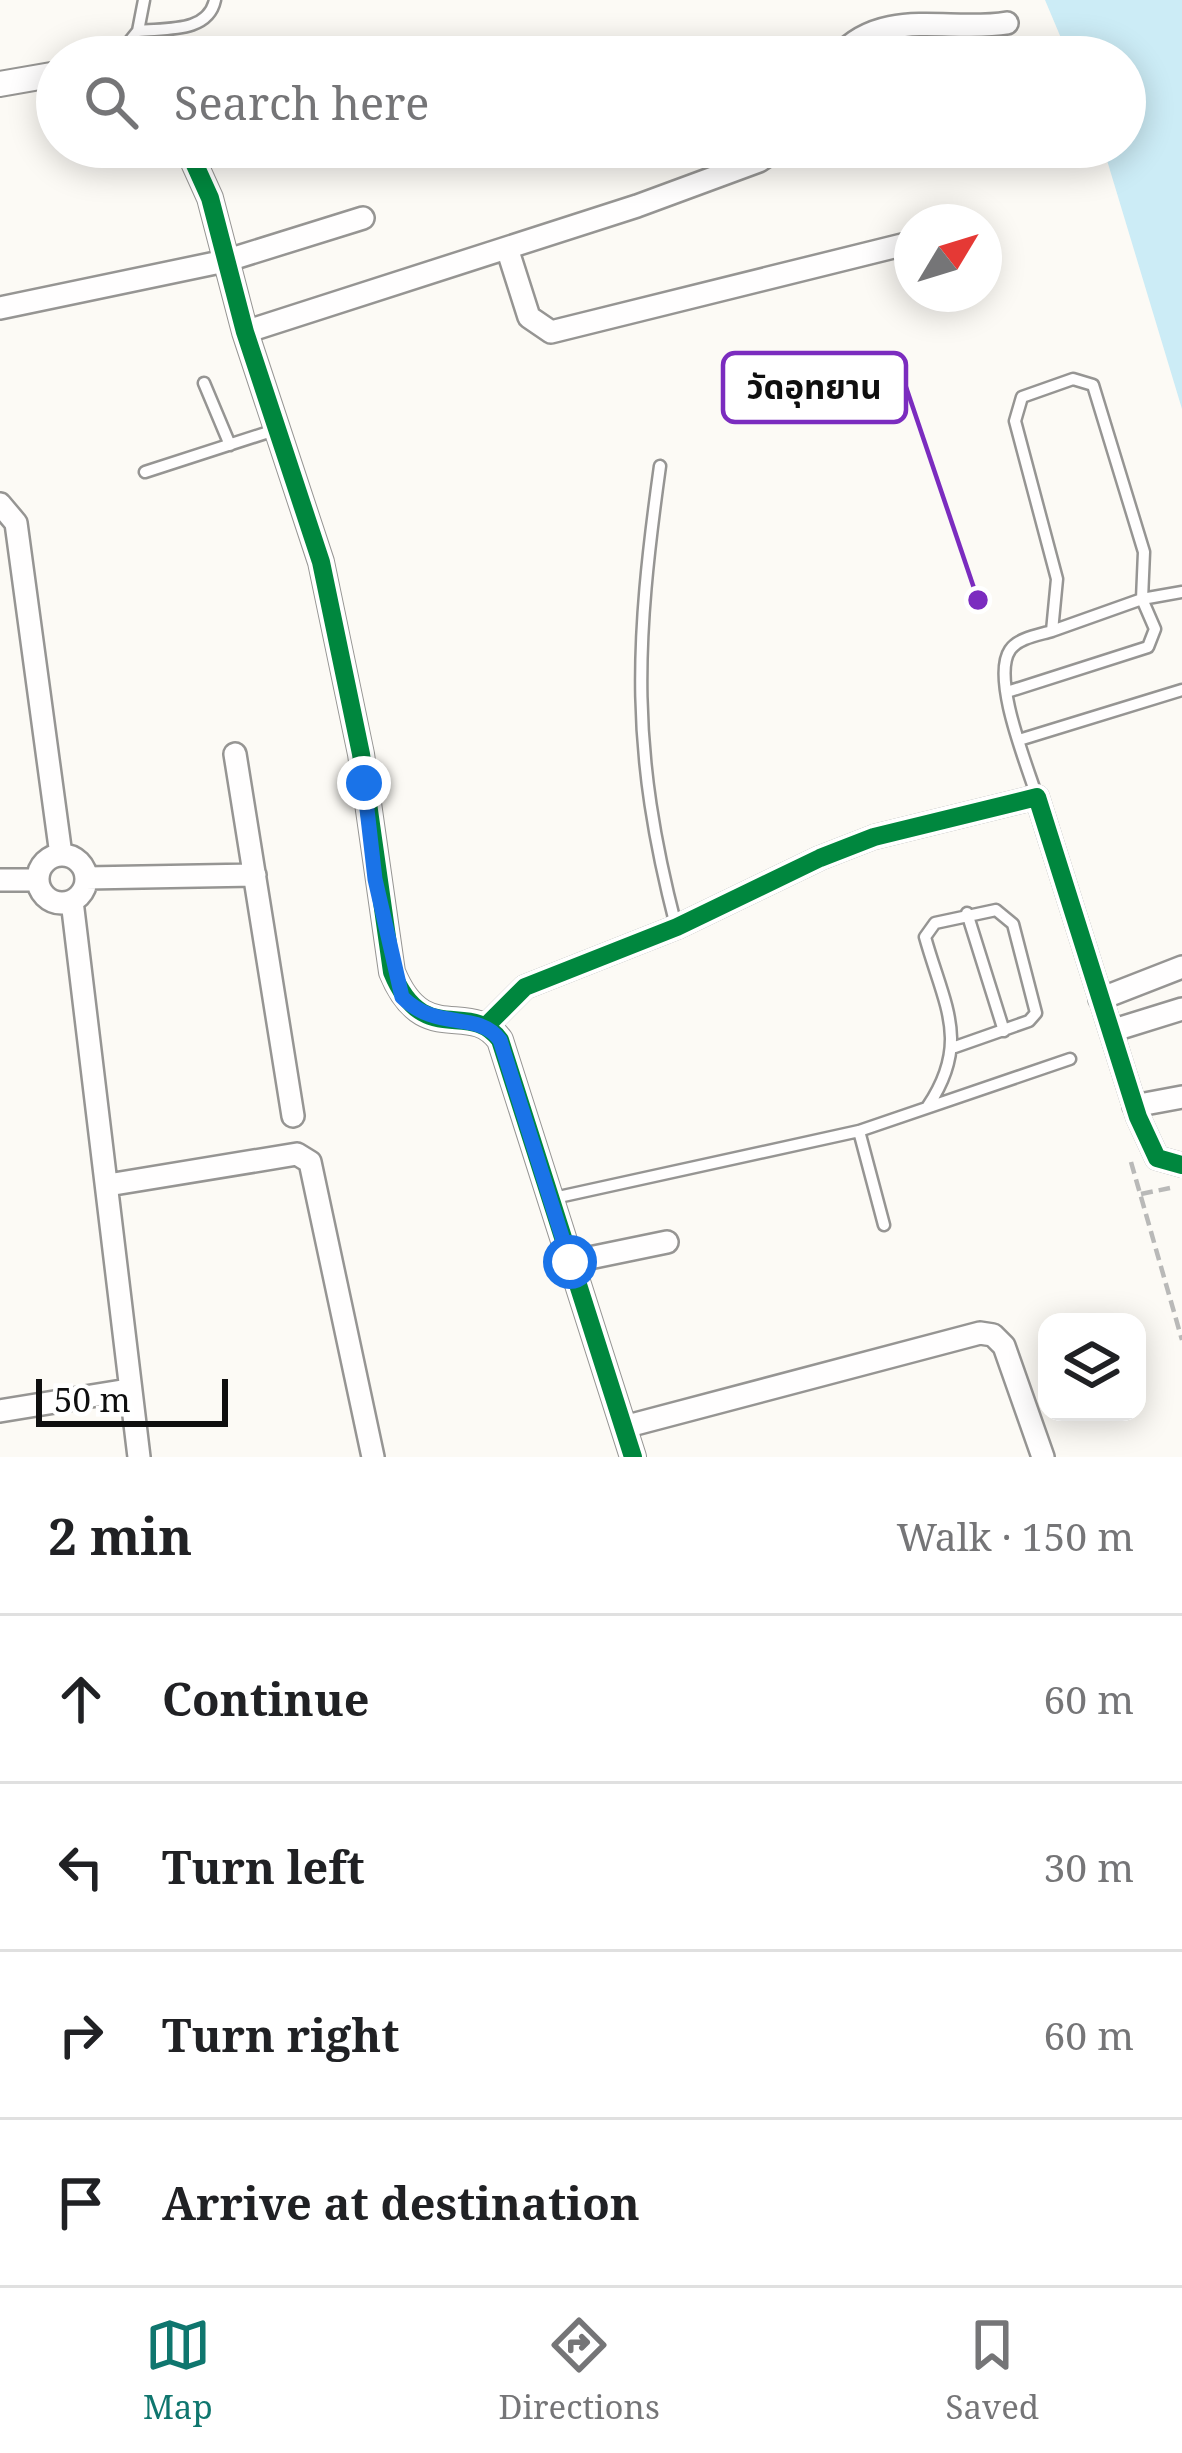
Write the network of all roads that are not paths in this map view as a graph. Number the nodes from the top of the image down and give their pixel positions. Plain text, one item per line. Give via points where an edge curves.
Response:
1 (144, 0) edge
2 (214, 0) edge
3 (1007, 22) dead end
4 (138, 31) junction
5 (134, 36) edge
6 (864, 36) edge
7 (36, 78) edge
8 (0, 84) edge
9 (196, 168) edge
10 (731, 168) edge
11 (363, 218) dead end
12 (894, 247) edge
13 (507, 248) junction
14 (225, 261) junction
15 (0, 308) edge
16 (245, 332) junction
17 (204, 383) dead end
18 (281, 428) junction
19 (230, 445) junction
20 (660, 466) dead end
21 (145, 472) dead end
22 (0, 504) edge
23 (1182, 592) edge
24 (1142, 598) junction
25 (1052, 631) junction
26 (1182, 690) edge
27 (1007, 692) junction
28 (1019, 740) junction
29 (235, 754) dead end
30 (1037, 796) junction
31 (61, 855) junction
32 (255, 875) junction
33 (86, 878) junction
34 (0, 880) edge
35 (38, 880) junction
36 (72, 902) junction
37 (967, 913) junction
38 (676, 927) junction
39 (1182, 967) edge
40 (1100, 999) junction
41 (1180, 1014) edge
42 (486, 1026) junction
43 (1004, 1031) junction
44 (1111, 1031) junction
45 (955, 1047) junction
46 (1070, 1059) dead end
47 (1182, 1097) edge
48 (928, 1106) junction
49 (1134, 1106) junction
50 (293, 1116) dead end
51 (859, 1131) junction
52 (1182, 1165) edge
53 (108, 1186) junction
54 (550, 1199) junction
55 (884, 1225) dead end
56 (667, 1242) dead end
57 (570, 1262) junction
58 (128, 1390) junction
59 (0, 1411) edge
60 (624, 1426) junction
61 (139, 1457) edge
62 (373, 1457) edge
63 (633, 1457) edge
64 (1043, 1457) edge

1 - 4 lane
2 - 4 lane via 212,14 197,25
3 - 6 street via 915,22
4 - 5 lane
7 - 8 street
9 - 14 street
10 - 13 street
11 - 14 street
12 - 13 street via 551,332 529,317
13 - 16 street
14 - 15 street
14 - 16 street
16 - 18 street
17 - 19 lane
18 - 19 lane
18 - 42 street via 342,646 392,972 415,1010
19 - 21 lane
20 - 38 lane via 641,606 639,725 651,827
22 - 31 street via 16,523
23 - 24 lane
24 - 25 lane
24 - 25 lane via 1144,552 1101,399 1084,379 1032,390 1015,422 1057,579
24 - 27 lane via 1155,629 1148,647
25 - 27 lane via 1008,652
26 - 28 lane
27 - 28 lane
28 - 30 lane
29 - 32 street
30 - 38 street via 874,837
30 - 40 street
31 - 33 street via 78,861
31 - 35 street via 44,862
32 - 33 street
32 - 50 street
33 - 36 street
34 - 35 street
35 - 36 street via 45,897
36 - 53 street
37 - 43 lane
37 - 43 lane via 996,910 1013,924 1038,1004 1029,1021
37 - 45 lane via 935,923 925,937
38 - 42 street via 525,988
39 - 40 street
40 - 44 street
41 - 44 street
42 - 54 street via 500,1040
43 - 45 lane
44 - 49 street
45 - 48 lane
46 - 48 lane
47 - 49 street
48 - 51 lane
49 - 52 street via 1157,1157
51 - 54 lane
51 - 55 lane
53 - 58 street
53 - 62 street via 297,1154 310,1162
54 - 57 street
56 - 57 street
57 - 60 street
58 - 59 street
58 - 61 street
60 - 63 street
60 - 64 street via 980,1333 1004,1346

